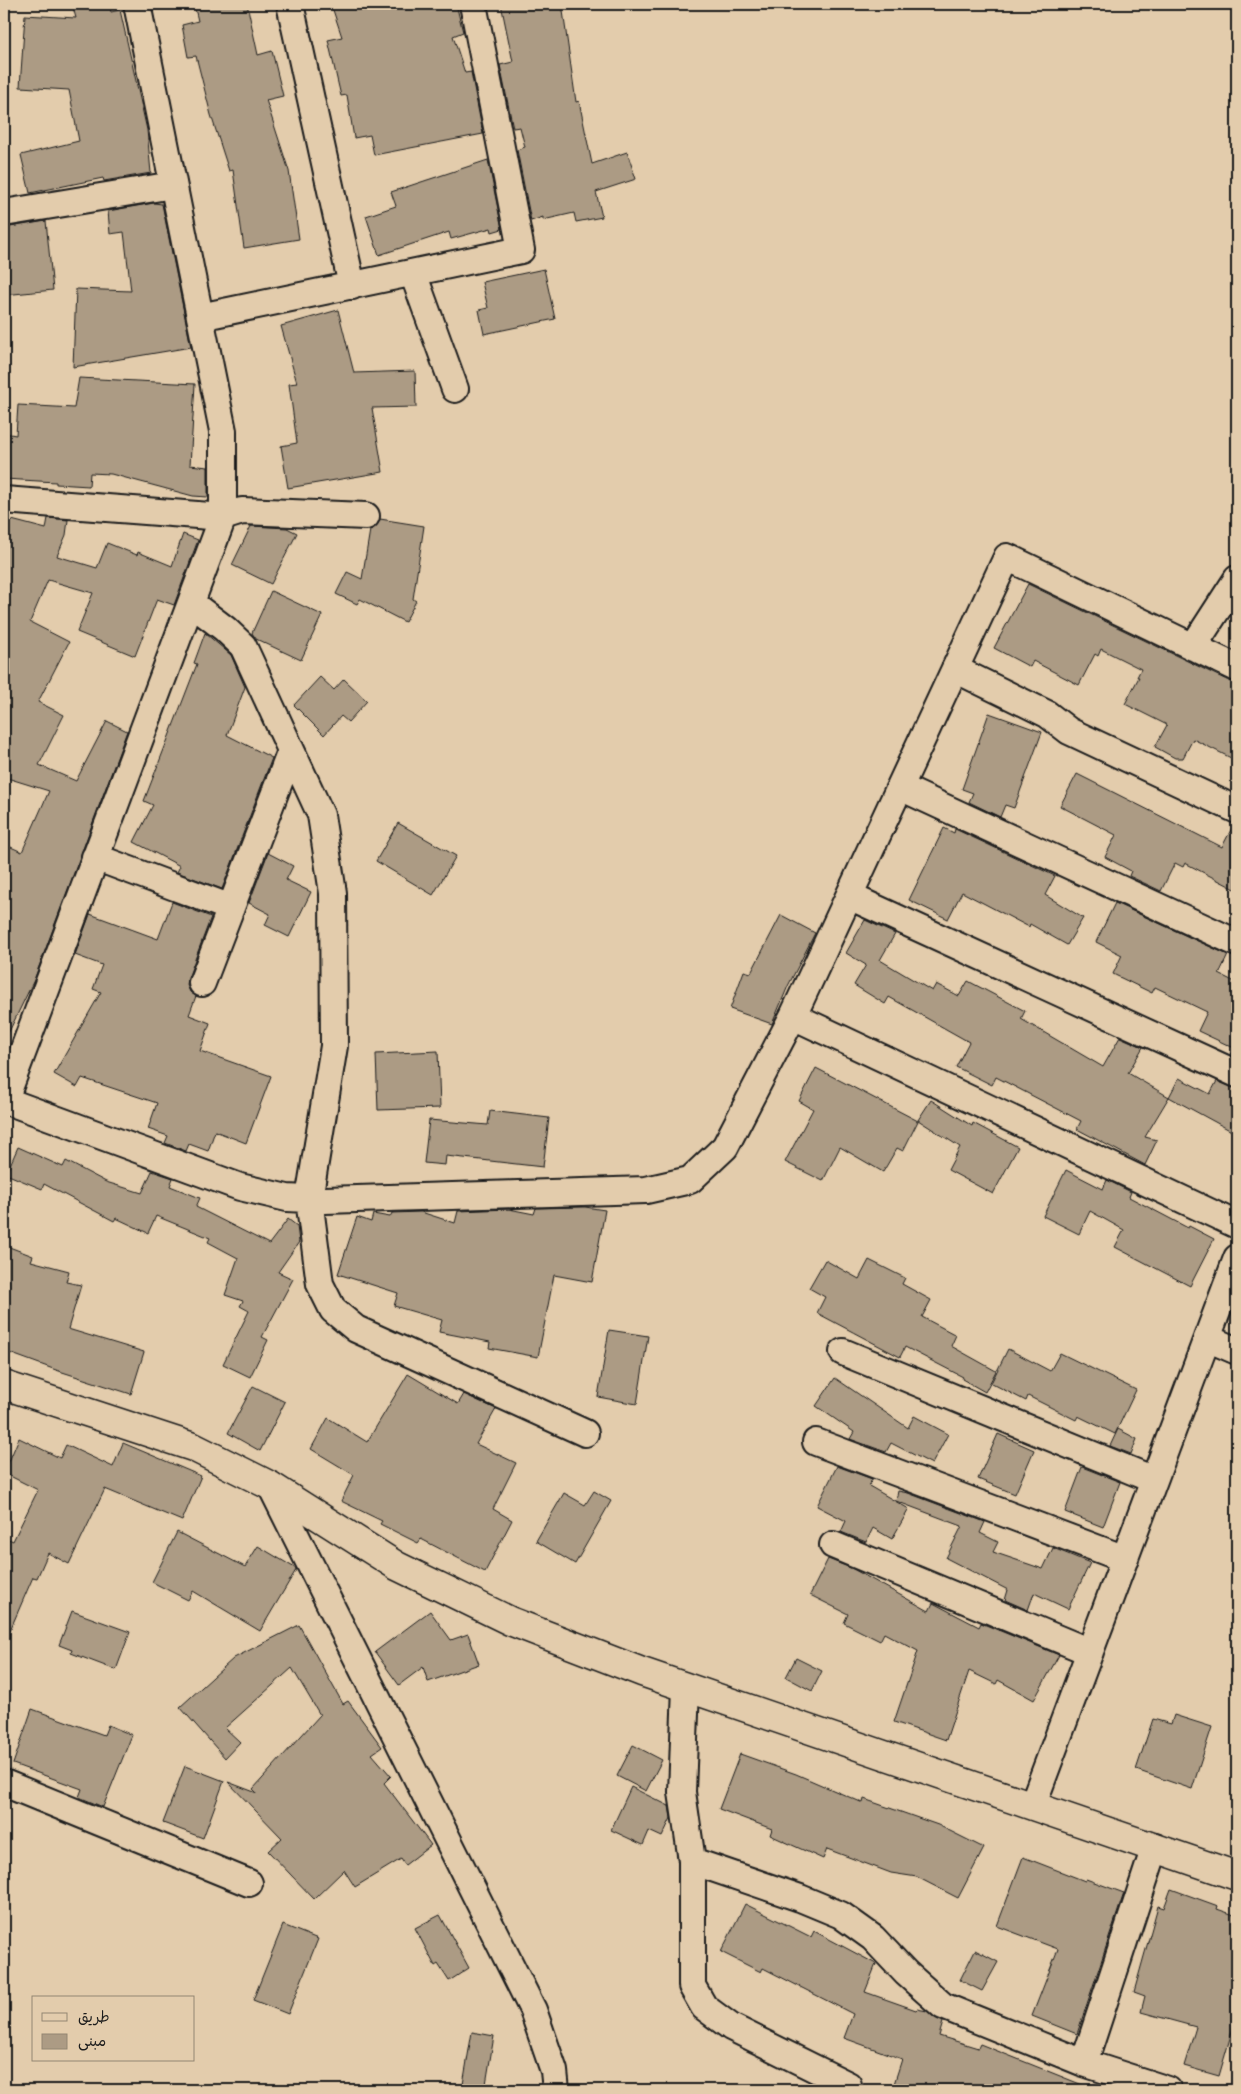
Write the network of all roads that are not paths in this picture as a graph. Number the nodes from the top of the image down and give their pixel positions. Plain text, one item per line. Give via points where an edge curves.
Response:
1 (137, 4) edge
2 (290, 4) edge
3 (473, 4) edge
4 (173, 185) junction
5 (4, 213) edge
6 (413, 273) junction
7 (352, 286) junction
8 (200, 317) junction
9 (455, 390) dead end
10 (4, 500) edge
11 (366, 516) dead end
12 (223, 517) junction
13 (1237, 579) edge
14 (191, 603) junction
15 (1194, 647) junction
16 (1237, 668) edge
17 (955, 669) junction
18 (291, 751) junction
19 (900, 787) junction
20 (1237, 810) edge
21 (95, 857) junction
22 (849, 896) junction
23 (231, 908) junction
24 (1237, 943) edge
25 (202, 983) dead end
26 (793, 1016) junction
27 (1237, 1074) edge
28 (4, 1101) edge
29 (309, 1199) junction
30 (1237, 1225) edge
31 (1237, 1258) edge
32 (1207, 1338) junction
33 (1237, 1351) edge
34 (843, 1352) dead end
35 (4, 1385) edge
36 (585, 1433) dead end
37 (816, 1442) dead end
38 (1154, 1480) junction
39 (271, 1486) junction
40 (833, 1545) dead end
41 (1125, 1559) junction
42 (1090, 1652) junction
43 (686, 1687) junction
44 (4, 1783) edge
45 (1033, 1804) junction
46 (1155, 1847) junction
47 (692, 1861) junction
48 (1237, 1876) edge
49 (250, 1883) dead end
50 (1084, 2063) junction
51 (848, 2085) dead end
52 (556, 2090) edge
53 (1168, 2090) edge

1 - 4 street
2 - 7 street
3 - 6 street via 521,250
4 - 5 street
4 - 8 street
6 - 7 street
6 - 9 street
7 - 8 street
8 - 12 street via 223,431
10 - 12 street
11 - 12 street via 242,511
12 - 14 street
13 - 15 street
14 - 18 street via 243,646
14 - 21 street
15 - 16 street
15 - 17 street via 1008,557
17 - 19 street
17 - 20 street via 1047,714 1069,731
18 - 23 street
18 - 29 street via 321,815 333,893 334,1046
19 - 22 street
19 - 24 street
21 - 23 street
21 - 28 street
22 - 26 street
22 - 27 street
23 - 25 street
26 - 29 street via 724,1147 690,1180 646,1190
26 - 30 street
28 - 29 street via 240,1187 287,1198
29 - 36 street via 320,1284 332,1310 356,1329
31 - 32 street
32 - 33 street
32 - 38 street
34 - 38 street
35 - 39 street via 193,1447
37 - 41 street
38 - 41 street
39 - 43 street via 397,1566 510,1621
39 - 52 street via 533,2010 554,2071
40 - 42 street
41 - 42 street
42 - 45 street
43 - 45 street
43 - 47 street via 682,1792
44 - 49 street
45 - 46 street
46 - 48 street
46 - 50 street
47 - 50 street via 841,1915 873,1938 943,2006
47 - 51 street via 692,1986 704,2007 731,2027
50 - 53 street

